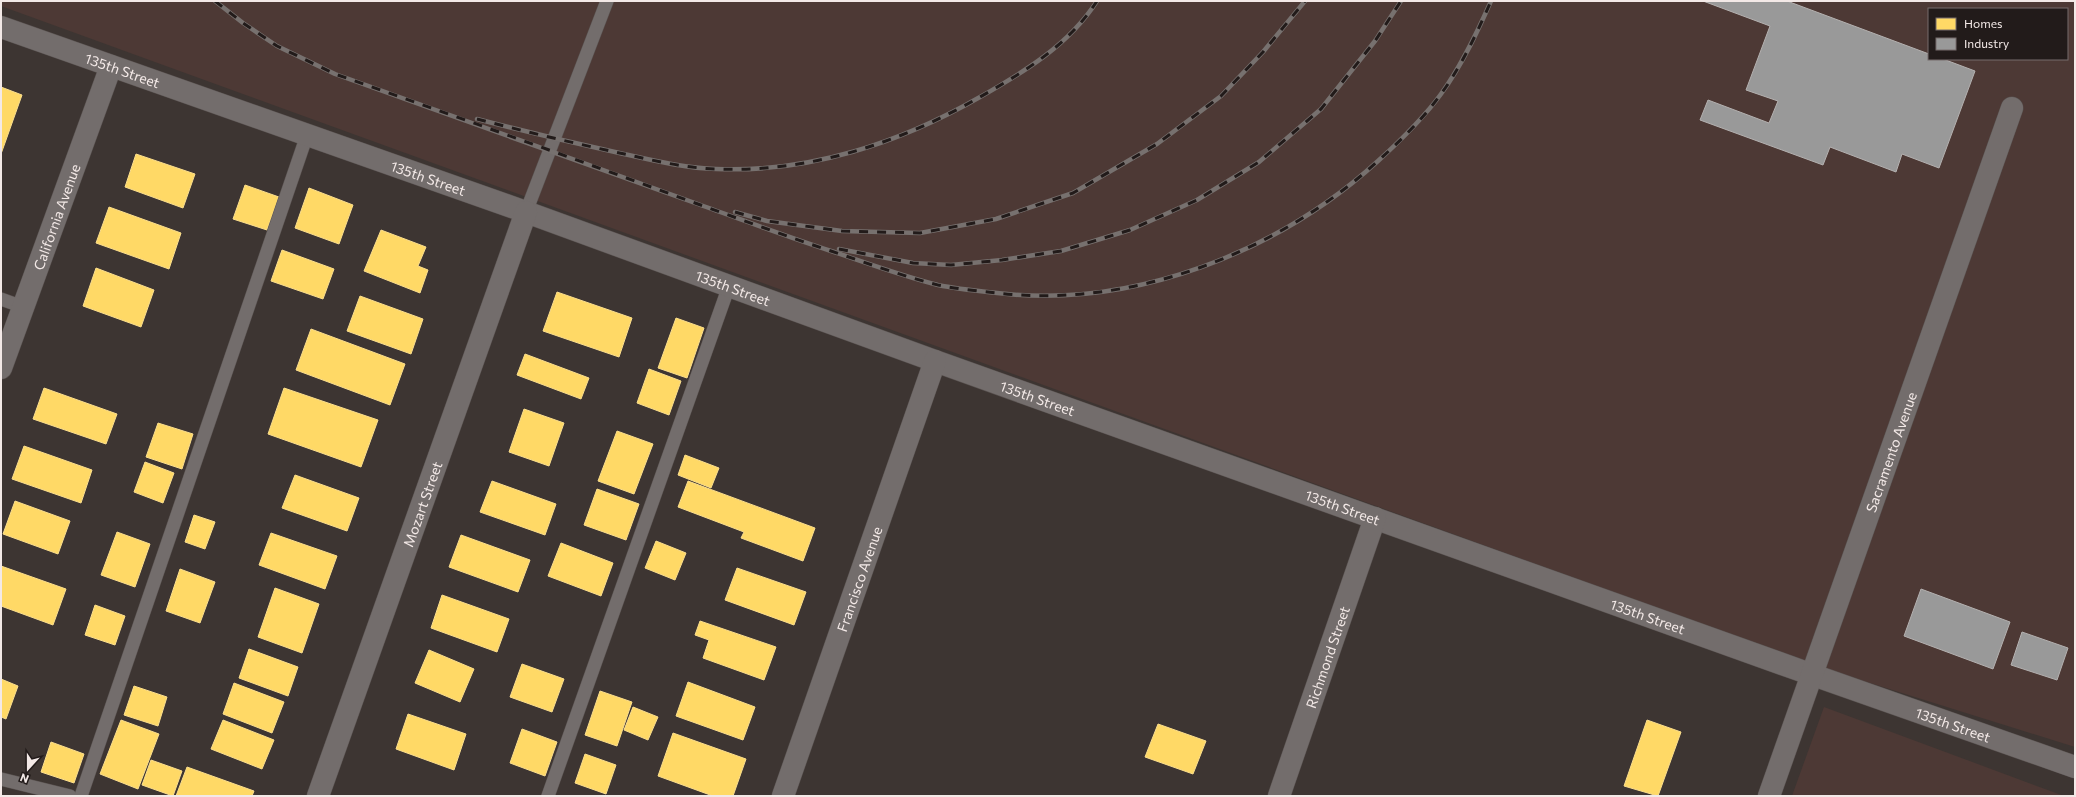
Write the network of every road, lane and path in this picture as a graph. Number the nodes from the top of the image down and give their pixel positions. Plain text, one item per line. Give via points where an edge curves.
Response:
1 (608, 1) edge
2 (1, 27) edge
3 (111, 66) junction
4 (2012, 108) dead end
5 (307, 135) junction
6 (526, 212) junction
7 (729, 286) junction
8 (1, 299) edge
9 (23, 307) junction
10 (935, 361) junction
11 (1, 368) edge
12 (1375, 518) junction
13 (1813, 675) junction
14 (2075, 767) edge
15 (1, 779) edge
16 (70, 796) edge
17 (81, 796) edge
18 (318, 796) edge
19 (548, 796) edge
20 (783, 796) edge
21 (1279, 796) edge
22 (1769, 796) edge

1 - 6 lane
2 - 3 street, 135th Street
3 - 5 street, 135th Street
3 - 9 street, California Avenue
4 - 13 street, Sacramento Avenue
5 - 6 street, 135th Street
5 - 17 lane
6 - 7 street, 135th Street
6 - 18 street, Mozart Street
7 - 10 street, 135th Street
7 - 19 lane
8 - 9 lane
9 - 11 street, California Avenue
10 - 12 street, 135th Street
10 - 20 street, Francisco Avenue
12 - 13 street, 135th Street
12 - 21 street, Richmond Street
13 - 14 street, 135th Street
13 - 22 street, Sacramento Avenue
15 - 16 lane

